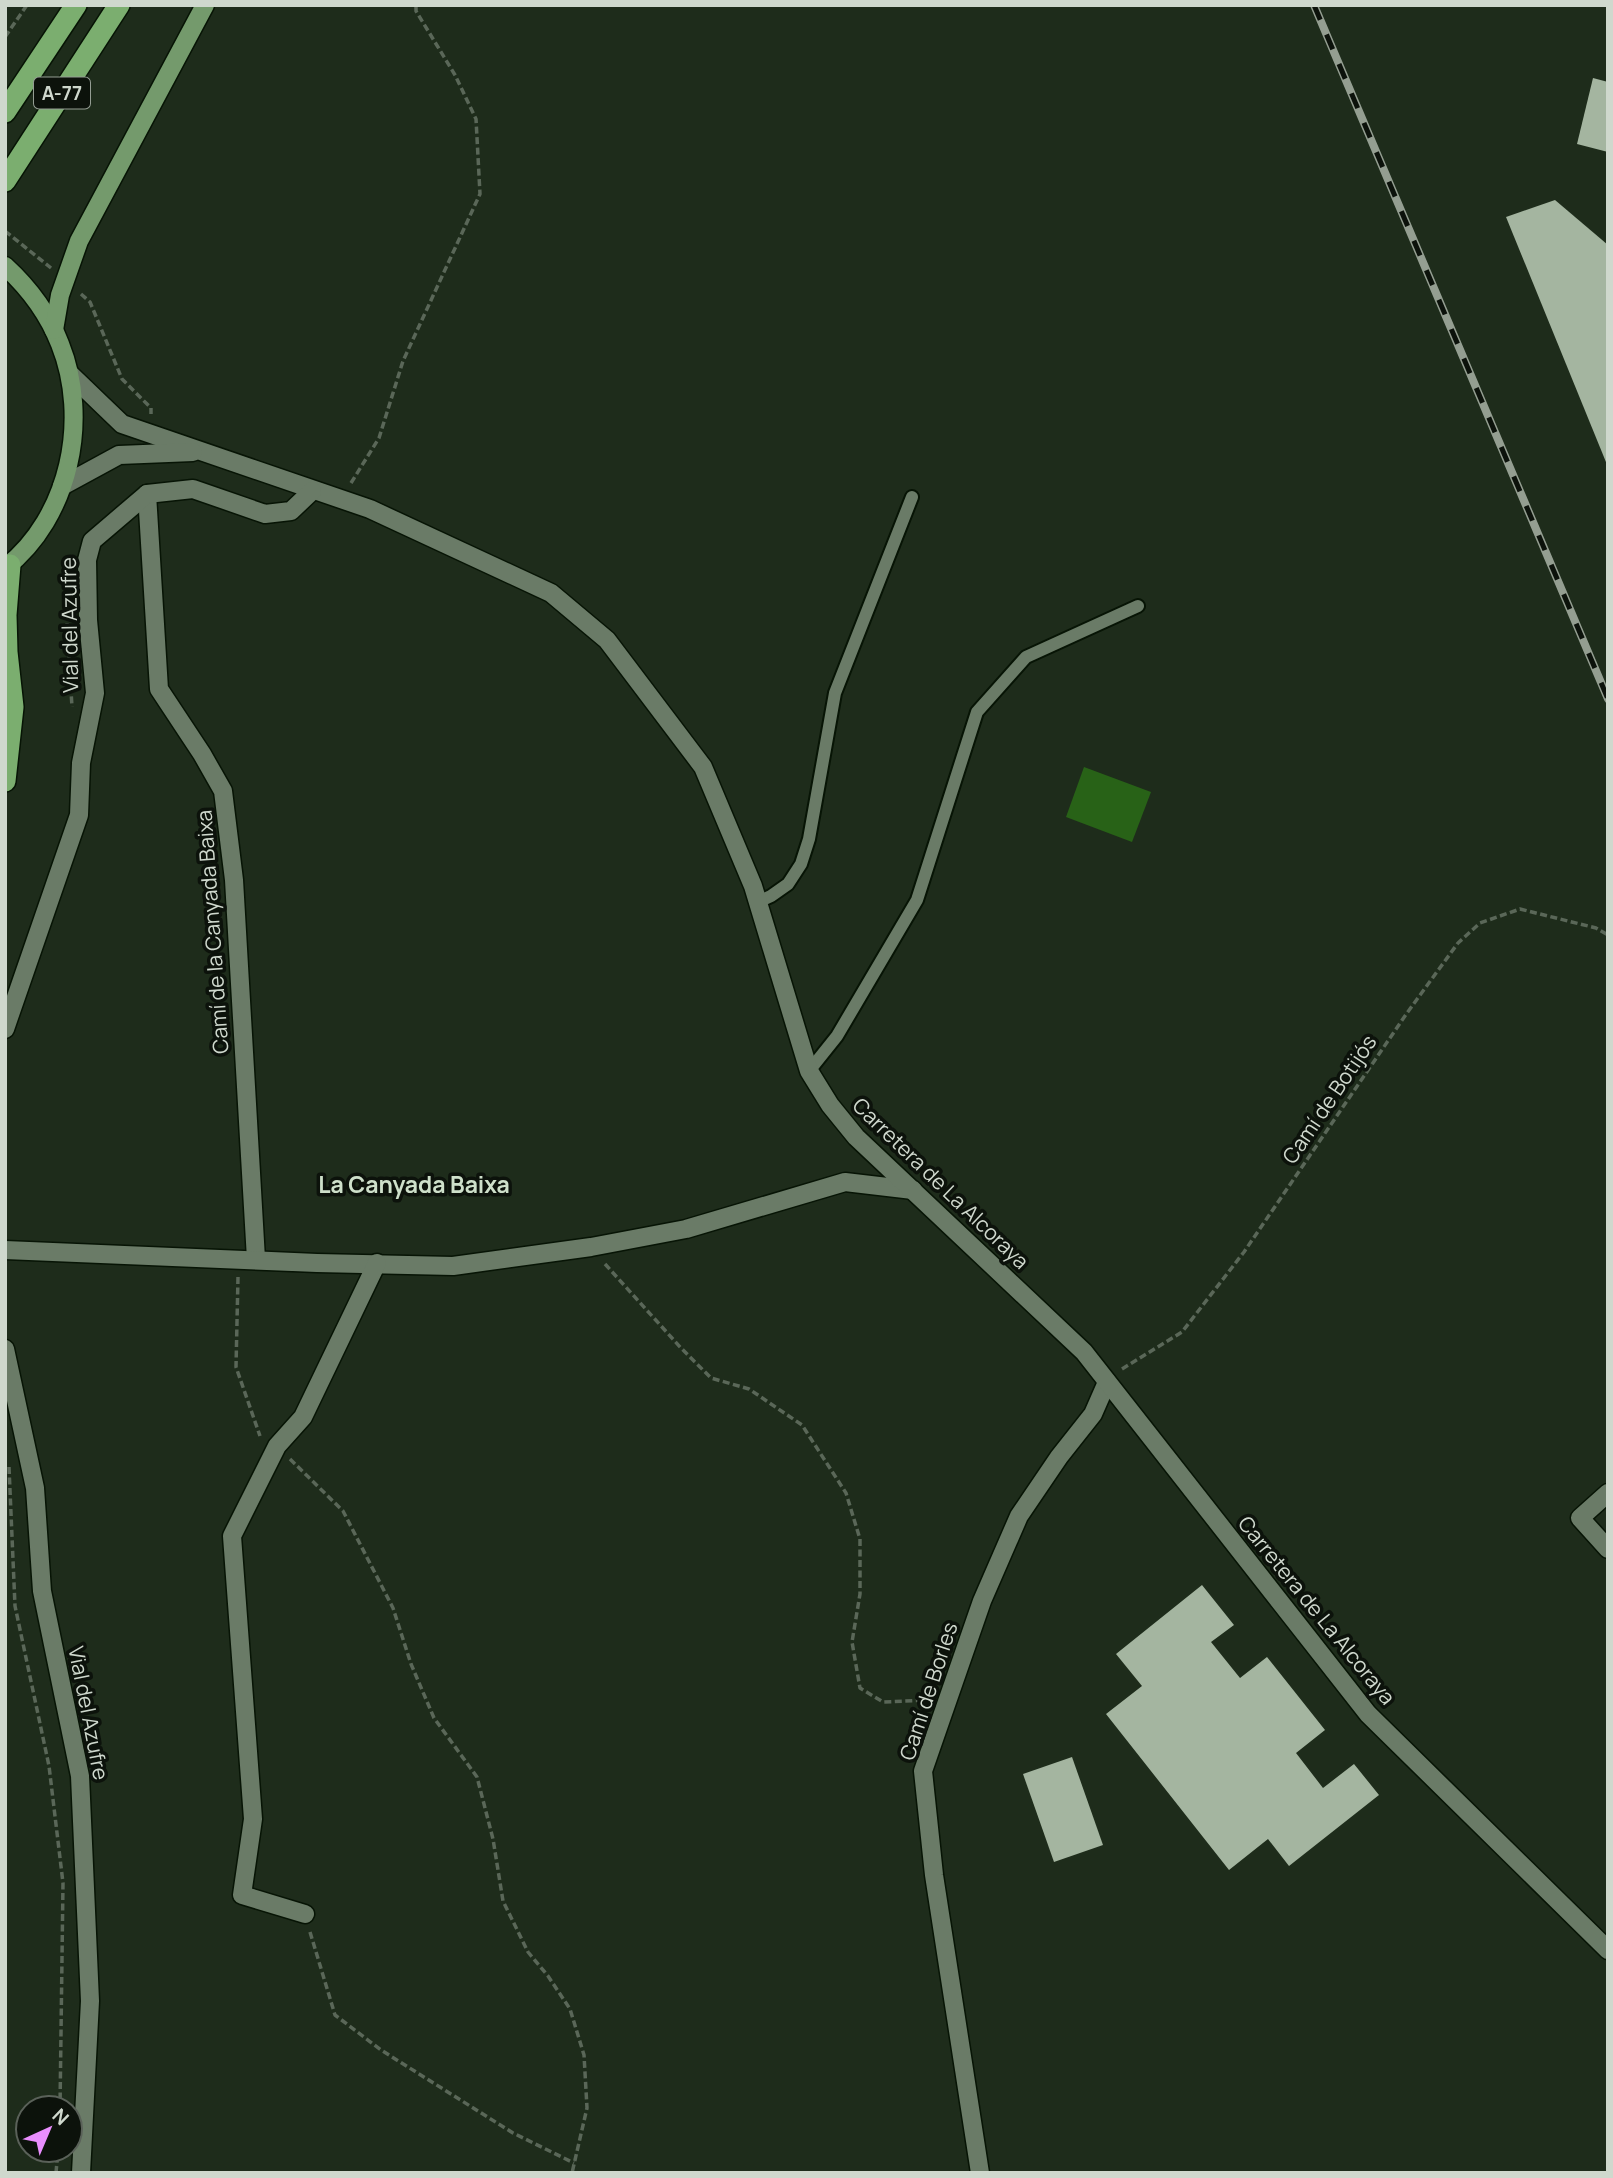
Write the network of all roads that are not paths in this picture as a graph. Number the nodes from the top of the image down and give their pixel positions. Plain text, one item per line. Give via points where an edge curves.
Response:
1 (76, 5) edge
2 (119, 5) edge
3 (205, 5) edge
4 (5, 112) edge
5 (5, 181) edge
6 (5, 266) edge
7 (54, 330) junction
8 (70, 374) junction
9 (207, 452) junction
10 (62, 486) junction
11 (312, 491) junction
12 (147, 494) junction
13 (912, 497) dead end
14 (8, 566) edge
15 (1138, 606) dead end
16 (5, 781) edge
17 (758, 902) junction
18 (5, 1029) edge
19 (809, 1071) junction
20 (914, 1190) junction
21 (5, 1250) edge
22 (247, 1258) junction
23 (377, 1263) junction
24 (5, 1349) edge
25 (1107, 1382) junction
26 (1608, 1493) edge
27 (1608, 1549) edge
28 (304, 1914) road end
29 (1608, 1950) edge
30 (81, 2173) edge
31 (980, 2173) edge

1 - 4 highway, A-77
2 - 5 highway, A-77
3 - 7 main road via 79,241 60,295
6 - 7 main road via 23,282
7 - 8 main road
8 - 9 street, Carretera de La Alcoraya via 122,424
8 - 10 main road via 74,431
9 - 10 street via 120,455
9 - 11 street, Carretera de La Alcoraya
10 - 14 main road via 32,541
11 - 12 street via 291,511 265,514 193,489
11 - 17 street, Carretera de La Alcoraya via 370,509 551,593 607,640 702,766
12 - 18 street, Vial del Azufre via 92,541 87,560 88,620 95,693 81,763 79,815
12 - 22 street, Camí de la Canyada Baixa via 159,690 223,791 234,880
13 - 17 lane via 835,693 801,864 788,884
14 - 16 highway via 7,652 13,707
15 - 19 lane via 1026,657 977,712 917,900 837,1036
17 - 19 street, Carretera de La Alcoraya
19 - 20 street, Carretera de La Alcoraya via 856,1137
20 - 23 street via 845,1182 686,1229 591,1247 453,1265
20 - 25 street, Carretera de La Alcoraya via 1084,1352
21 - 22 street
22 - 23 street
23 - 28 street via 303,1416 277,1446 232,1536 253,1819 242,1895
24 - 30 street, Vial del Azufre via 35,1488 42,1591 80,1776 90,2001
25 - 29 street, Carretera de La Alcoraya via 1368,1714
25 - 31 street, Camí de Borles via 1093,1413 1019,1516 982,1601 923,1771 934,1875
26 - 27 street via 1580,1518

